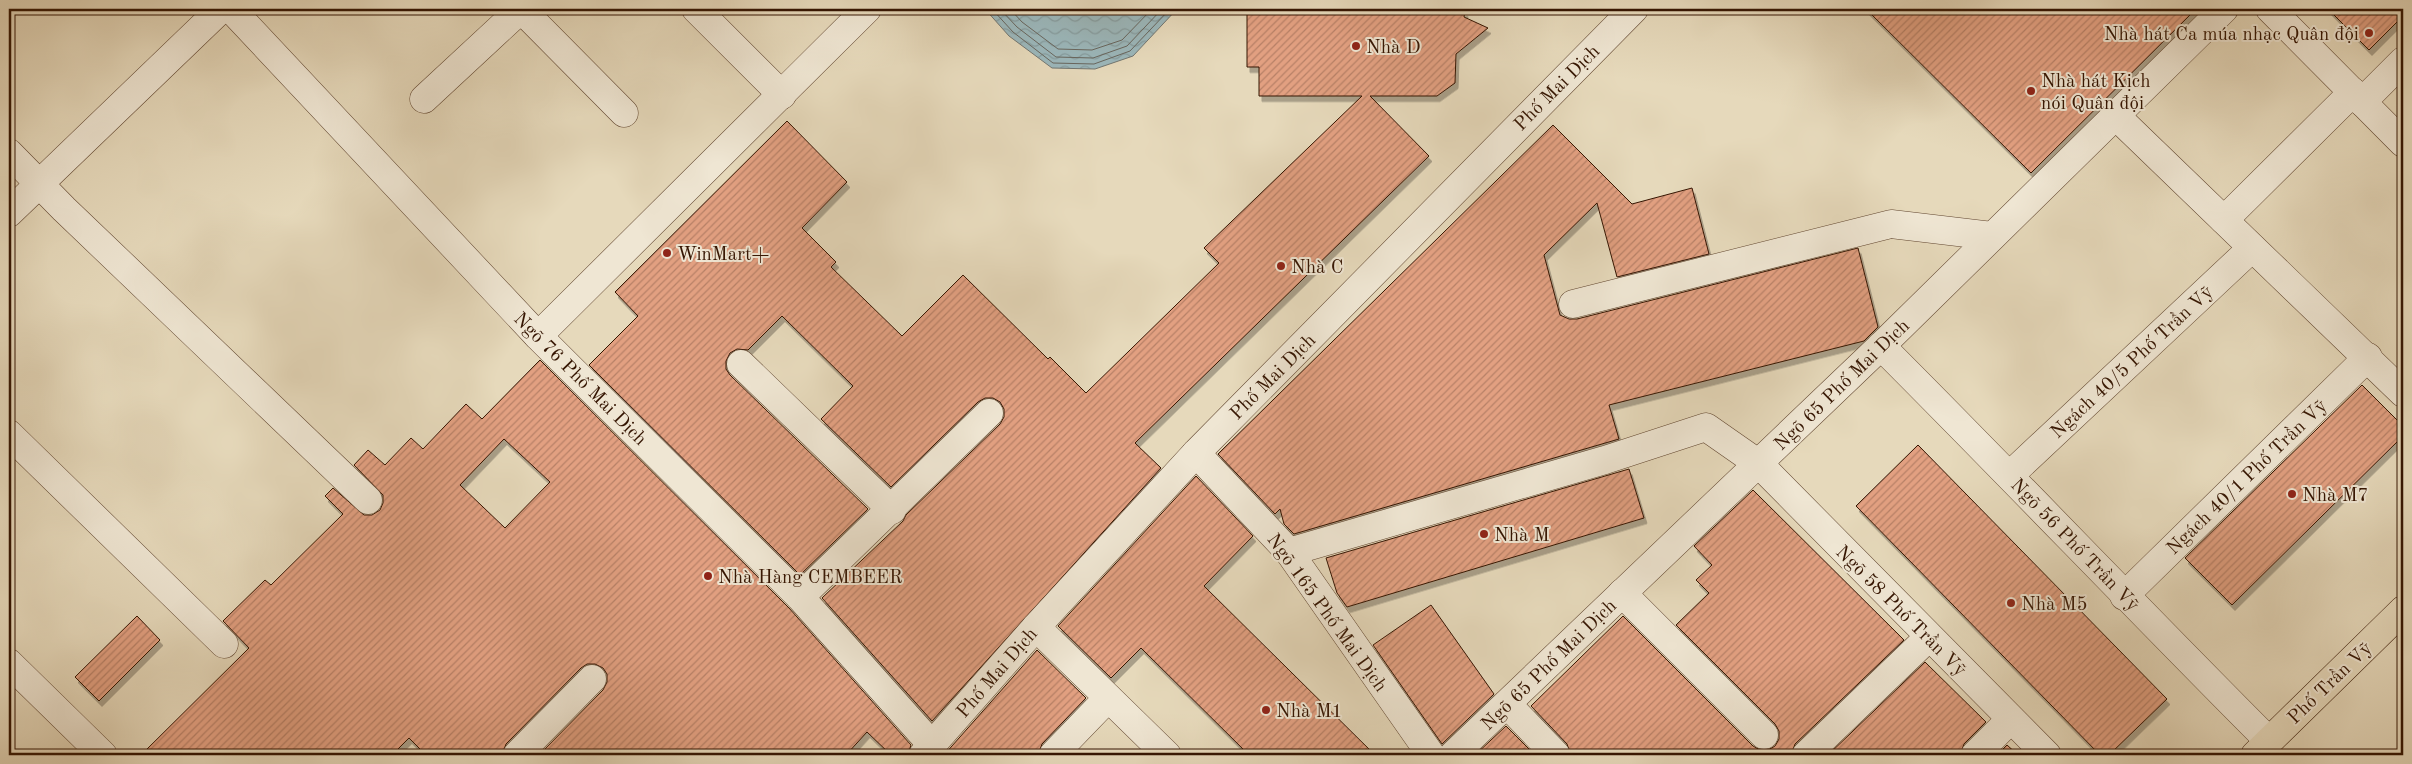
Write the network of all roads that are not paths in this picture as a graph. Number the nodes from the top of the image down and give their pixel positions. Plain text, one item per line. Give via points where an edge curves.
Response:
1 (220, 9) edge
2 (231, 9) edge
3 (521, 9) edge
4 (696, 9) edge
5 (868, 9) edge
6 (1634, 9) edge
7 (2224, 9) edge
8 (2270, 9) edge
9 (2403, 61) edge
10 (782, 94) junction
11 (2357, 97) junction
12 (424, 99) dead end
13 (624, 113) dead end
14 (2116, 116) junction
15 (2403, 142) edge
16 (9, 153) edge
17 (38, 183) junction
18 (9, 213) edge
19 (2224, 220) junction
20 (1992, 236) junction
21 (2252, 248) junction
22 (1574, 304) dead end
23 (538, 336) junction
24 (1881, 346) junction
25 (2368, 357) junction
26 (742, 364) dead end
27 (2403, 393) edge
28 (989, 413) dead end
29 (9, 434) edge
30 (1196, 453) junction
31 (1759, 464) junction
32 (2010, 475) junction
33 (368, 500) dead end
34 (892, 510) junction
35 (1289, 552) junction
36 (1622, 593) junction
37 (2124, 596) junction
38 (800, 597) junction
39 (2403, 610) edge
40 (1036, 627) junction
41 (1928, 637) junction
42 (224, 644) dead end
43 (9, 663) edge
44 (592, 679) dead end
45 (1108, 698) junction
46 (1507, 704) junction
47 (2010, 720) junction
48 (1764, 735) dead end
49 (2262, 748) edge
50 (927, 750) edge
51 (99, 754) edge
52 (517, 755) edge
53 (1053, 755) edge
54 (1167, 755) edge
55 (1431, 755) edge
56 (1453, 755) edge
57 (1556, 755) edge
58 (1806, 755) edge
59 (1975, 755) edge
60 (2047, 755) edge

1 - 17 street
2 - 23 street, Ngõ 76 Phố Mai Dịch
3 - 12 street
3 - 13 street
4 - 10 street
5 - 10 street
6 - 30 street, Phố Mai Dịch
7 - 14 street, Ngõ 65 Phố Mai Dịch
8 - 11 street
9 - 11 street
10 - 23 street
11 - 15 street
11 - 19 street
14 - 19 street
14 - 20 street, Ngõ 65 Phố Mai Dịch
16 - 17 street
17 - 18 street
17 - 33 street
19 - 21 street
20 - 22 street via 1891,224
20 - 24 street, Ngõ 65 Phố Mai Dịch
21 - 25 street
21 - 32 street, Ngách 40/5 Phố Trần Vỹ
23 - 38 street, Ngõ 76 Phố Mai Dịch
24 - 31 street, Ngõ 65 Phố Mai Dịch
24 - 32 street, Ngõ 56 Phố Trần Vỹ
25 - 27 street
25 - 37 street, Ngách 40/1 Phố Trần Vỹ
26 - 34 street
28 - 34 street
29 - 42 street
30 - 35 street, Ngõ 165 Phố Mai Dịch
30 - 40 street, Phố Mai Dịch
31 - 35 street, Ngõ 58 Phố Trần Vỹ via 1706,427 1605,460
31 - 36 street, Ngõ 65 Phố Mai Dịch
31 - 41 street, Ngõ 58 Phố Trần Vỹ
32 - 37 street, Ngõ 56 Phố Trần Vỹ
34 - 38 street
35 - 55 street, Ngõ 165 Phố Mai Dịch
36 - 46 street, Ngõ 65 Phố Mai Dịch
36 - 48 street
37 - 49 street, Ngõ 56 Phố Trần Vỹ
38 - 50 street, Ngõ 76 Phố Mai Dịch
39 - 49 main road, Phố Trần Vỹ
40 - 45 street
40 - 50 street, Phố Mai Dịch
41 - 47 street, Ngõ 58 Phố Trần Vỹ
41 - 58 street
43 - 51 street
44 - 52 street
45 - 53 street
45 - 54 street
46 - 56 street, Ngõ 65 Phố Mai Dịch
46 - 57 street
47 - 59 street
47 - 60 street, Ngõ 58 Phố Trần Vỹ

